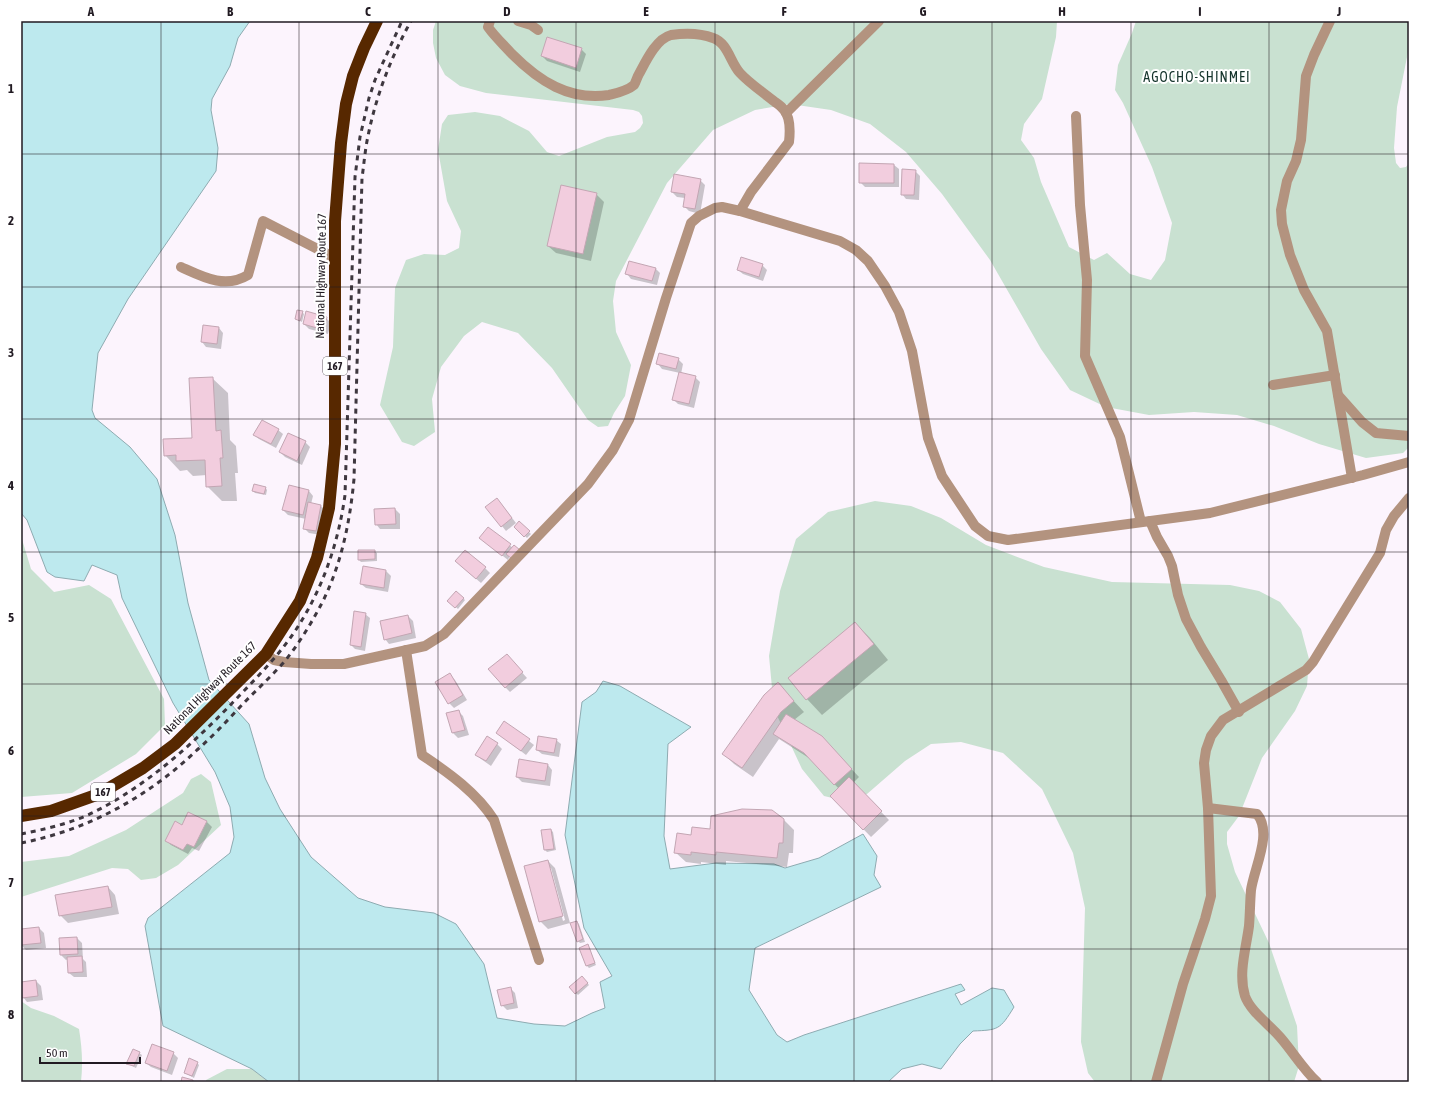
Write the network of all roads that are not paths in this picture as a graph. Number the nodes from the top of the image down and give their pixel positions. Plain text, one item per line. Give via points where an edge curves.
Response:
1 (377, 21) edge
2 (490, 21) edge
3 (518, 21) edge
4 (879, 21) edge
5 (1330, 21) edge
6 (538, 30) dead end
7 (786, 113) junction
8 (1076, 116) dead end
9 (740, 211) junction
10 (335, 258) junction
11 (181, 267) dead end
12 (1335, 376) junction
13 (1273, 385) dead end
14 (1338, 395) junction
15 (1409, 436) edge
16 (1409, 462) edge
17 (1352, 478) junction
18 (1409, 498) edge
19 (1146, 522) junction
20 (406, 650) junction
21 (266, 654) junction
22 (1239, 712) junction
23 (1208, 808) junction
24 (21, 816) edge
25 (539, 960) dead end
26 (1156, 1082) edge
27 (1317, 1082) edge

1 - 10 highway, National Highway Route 167 / 167 via 356,69 346,104 337,181
2 - 7 street via 488,27 494,35 538,77 562,91 581,95 598,96 625,90 634,84 654,49 669,36 694,33 714,38 724,45 740,73
3 - 6 street via 532,25
4 - 7 street
5 - 12 street via 1306,76 1301,140 1296,161 1287,181 1281,210 1290,255 1304,290 1326,331
7 - 9 street via 790,132 789,142 751,192
8 - 19 street via 1087,280 1085,356 1120,437
9 - 19 street via 840,241 868,261 899,312 912,351 928,438 942,476 975,526 988,536 1008,540
9 - 20 street via 715,208 699,216 692,224 628,420 613,450 588,484 444,634 425,646
10 - 11 street via 263,221 248,275 230,281 211,279
10 - 21 highway, National Highway Route 167 / 167 via 335,444 330,508 317,558 300,601
12 - 13 street
12 - 14 street
14 - 15 street via 1376,434
14 - 17 street
16 - 17 street
17 - 19 street via 1210,513
18 - 22 street via 1394,516 1386,530 1380,553 1310,666
19 - 22 street via 1168,556 1186,619
20 - 21 street via 344,664 274,660
20 - 25 street via 422,755 449,773 486,808 494,820
21 - 24 highway, National Highway Route 167 / 167 via 175,744 143,768 99,794 51,811
22 - 23 street via 1223,720 1211,736 1206,750 1204,763
23 - 26 street via 1211,896
23 - 27 street via 1257,814 1261,818 1263,836 1252,888 1243,984 1250,1006 1280,1037

